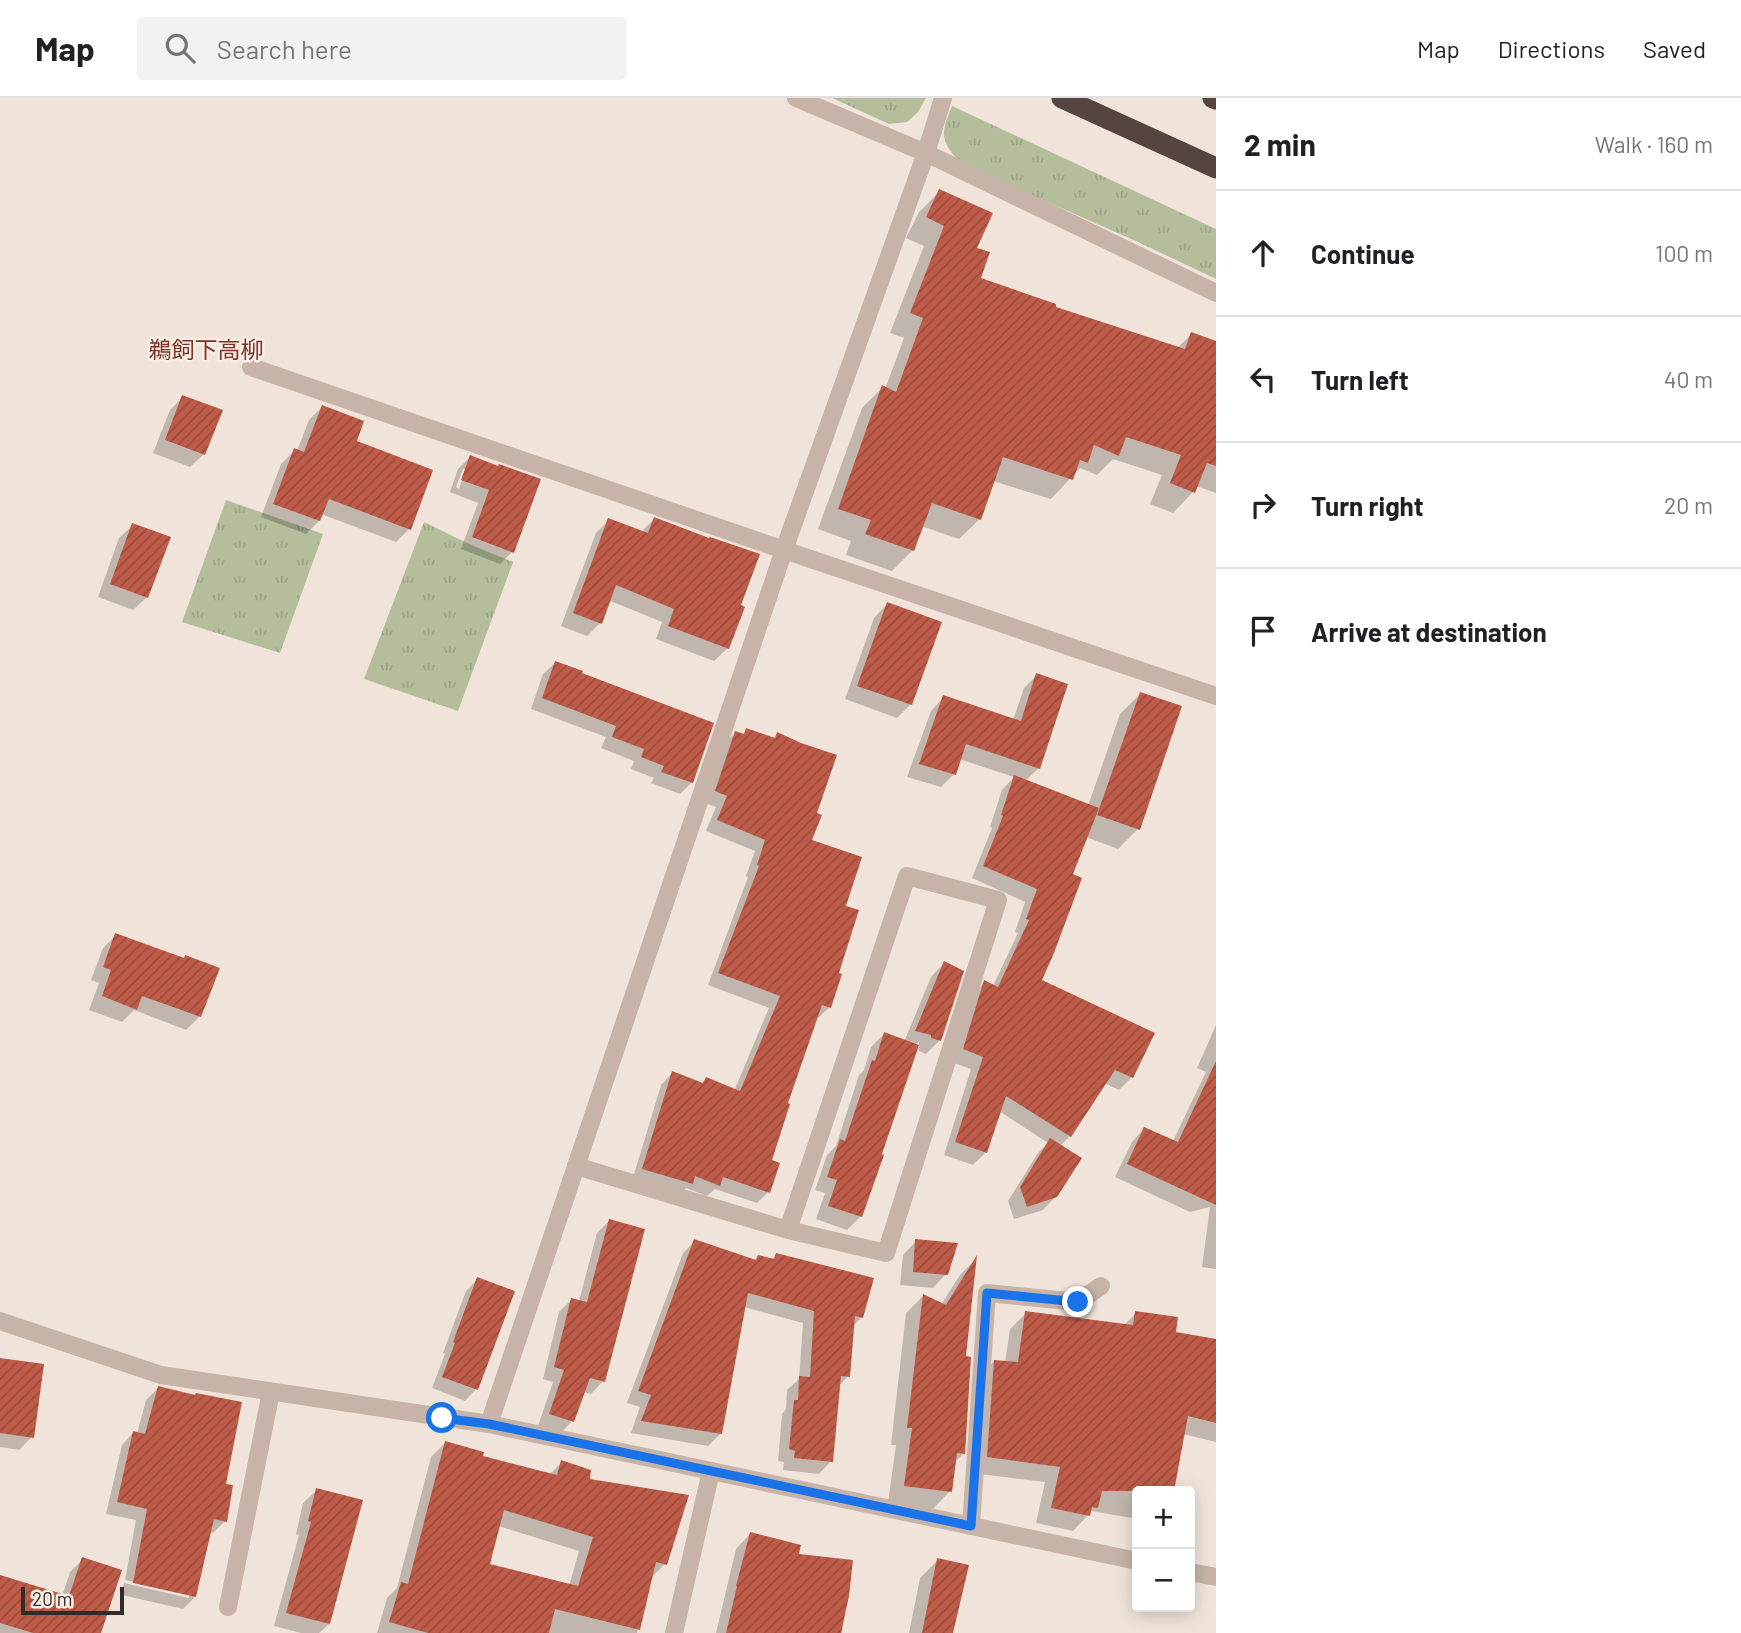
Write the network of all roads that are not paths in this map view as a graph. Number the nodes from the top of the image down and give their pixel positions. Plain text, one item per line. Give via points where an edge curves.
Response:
1 (796, 98) edge
2 (943, 98) edge
3 (1062, 98) edge
4 (926, 153) junction
5 (1216, 168) edge
6 (1216, 293) edge
7 (251, 367) dead end
8 (784, 551) junction
9 (1216, 696) edge
10 (576, 1166) junction
11 (788, 1230) junction
12 (1101, 1286) dead end
13 (0, 1321) edge
14 (271, 1392) junction
15 (489, 1424) junction
16 (712, 1471) junction
17 (971, 1526) junction
18 (1132, 1560) edge
19 (1195, 1573) edge
20 (1216, 1577) edge
21 (228, 1607) dead end
22 (674, 1633) edge

1 - 4 street
2 - 4 street
3 - 5 highway
4 - 6 street
4 - 8 street
7 - 8 street
8 - 9 street
8 - 10 street
10 - 11 street
10 - 15 street
11 - 11 street via 886,1253 998,900 907,876
12 - 17 street via 1078,1302 987,1293
13 - 14 street via 161,1375
14 - 15 street
14 - 21 street
15 - 16 street
16 - 17 street
16 - 22 street
17 - 18 street
19 - 20 street

